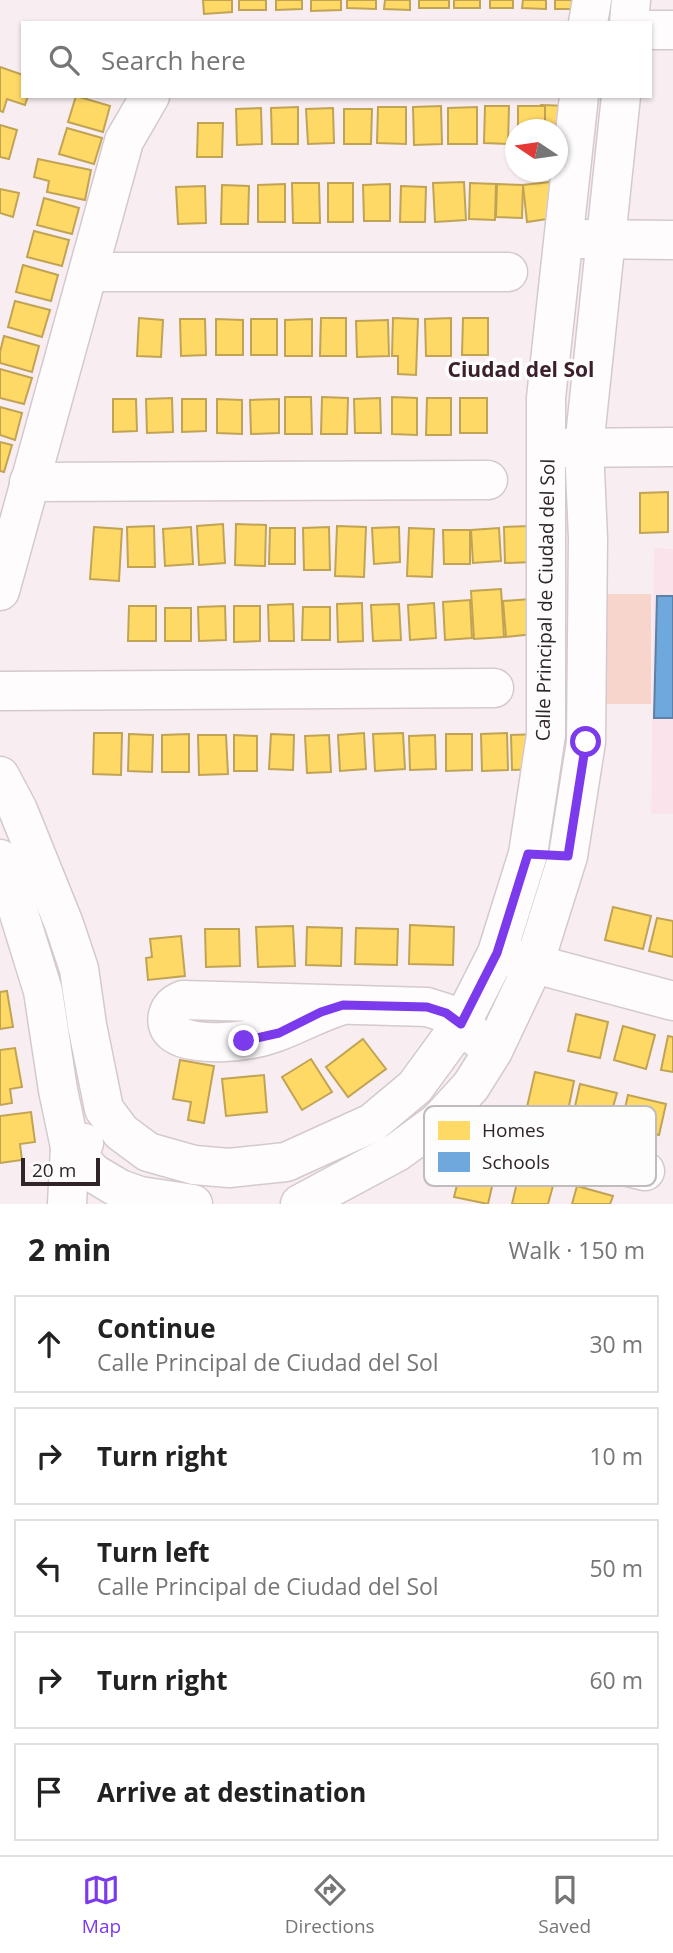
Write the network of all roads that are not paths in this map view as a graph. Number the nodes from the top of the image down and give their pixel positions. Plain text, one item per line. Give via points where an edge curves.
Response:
1 (592, 0) edge
2 (631, 0) edge
3 (588, 21) edge
4 (629, 21) edge
5 (652, 30) edge
6 (673, 30) edge
7 (149, 98) edge
8 (579, 98) edge
9 (621, 98) edge
10 (564, 239) junction
11 (606, 240) junction
12 (673, 240) edge
13 (89, 272) junction
14 (508, 272) dead end
15 (584, 447) junction
16 (673, 447) edge
17 (546, 448) junction
18 (488, 480) dead end
19 (29, 482) junction
20 (0, 591) edge
21 (494, 688) dead end
22 (0, 691) edge
23 (0, 776) edge
24 (528, 854) junction
25 (568, 856) junction
26 (16, 867) edge
27 (497, 953) junction
28 (534, 964) junction
29 (673, 1001) edge
30 (243, 1003) junction
31 (343, 1005) junction
32 (461, 1024) junction
33 (208, 1041) junction
34 (493, 1051) junction
35 (453, 1106) edge
36 (121, 1132) junction
37 (424, 1132) edge
38 (70, 1147) junction
39 (286, 1161) junction
40 (67, 1204) edge
41 (193, 1204) edge
42 (292, 1204) edge
43 (300, 1204) edge

1 - 3 street
2 - 4 street
5 - 6 street
7 - 13 street via 124,141
8 - 10 street, Calle Principal de Ciudad del Sol
9 - 11 street, Calle Principal de Ciudad del Sol
10 - 11 street
10 - 17 street, Calle Principal de Ciudad del Sol via 546,398
11 - 12 street
11 - 15 street, Calle Principal de Ciudad del Sol
13 - 14 street
13 - 19 street
15 - 16 street
15 - 17 street
15 - 25 street, Calle Principal de Ciudad del Sol via 586,742
17 - 24 street, Calle Principal de Ciudad del Sol via 546,735
18 - 19 street
19 - 20 street
21 - 22 street
23 - 26 street, Calle Principal de Ciudad del Sol via 19,810
24 - 25 street
24 - 27 street, Calle Principal de Ciudad del Sol
25 - 28 street, Calle Principal de Ciudad del Sol
26 - 36 street, Calle Principal de Ciudad del Sol via 79,969 104,1109
26 - 38 street, Calle Principal de Ciudad del Sol
27 - 28 street
27 - 32 street, Calle Principal de Ciudad del Sol
28 - 29 street
28 - 34 street, Calle Principal de Ciudad del Sol
30 - 31 street
30 - 33 street
30 - 33 street via 183,1000 171,1008 167,1020 172,1033
31 - 32 street via 427,1007
31 - 33 street via 279,1033 244,1041
32 - 34 street
32 - 39 street, Calle Principal de Ciudad del Sol via 415,1087 372,1123
34 - 35 street, Calle Principal de Ciudad del Sol
36 - 38 street
36 - 39 street, Calle Principal de Ciudad del Sol via 148,1152 194,1165 229,1168
37 - 43 street, Calle Principal de Ciudad del Sol via 397,1152
38 - 40 street, Calle Principal de Ciudad del Sol
38 - 41 street via 93,1172 120,1189
39 - 42 street

